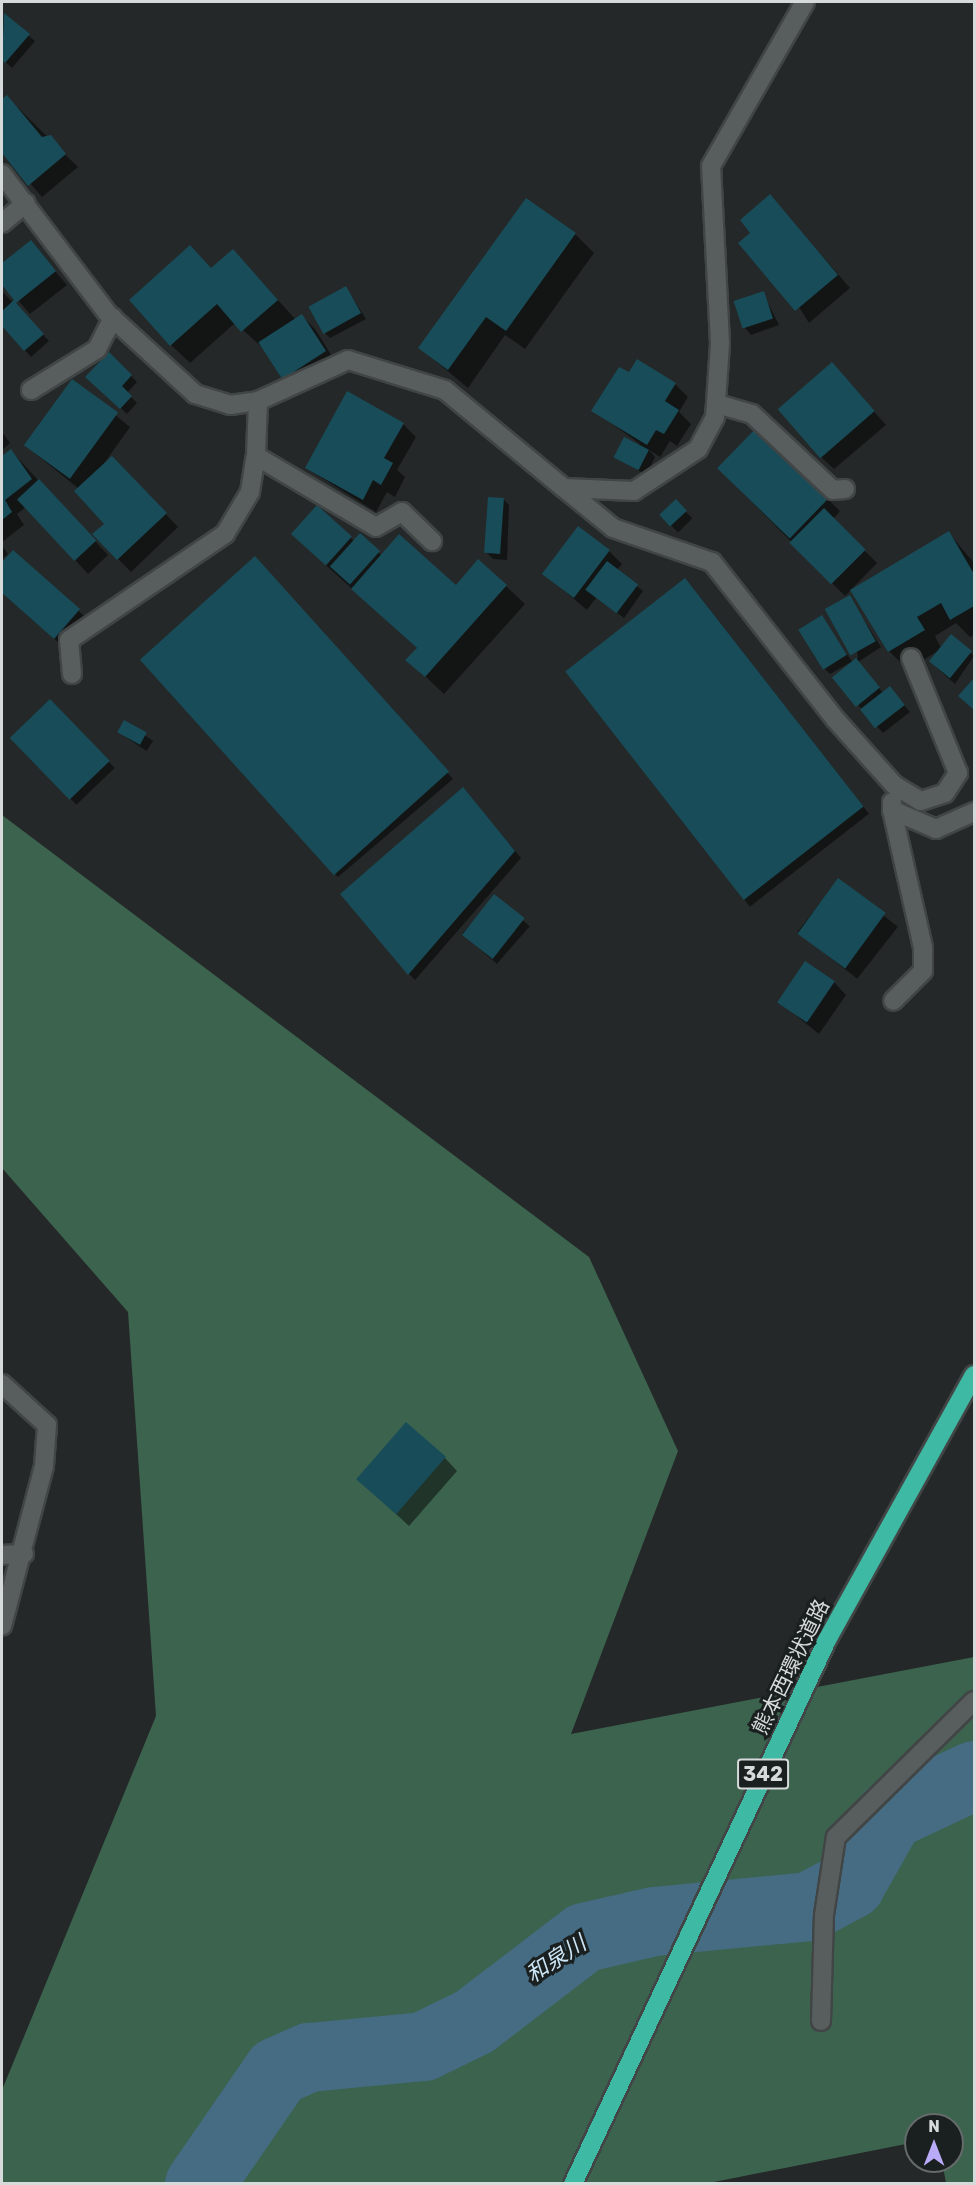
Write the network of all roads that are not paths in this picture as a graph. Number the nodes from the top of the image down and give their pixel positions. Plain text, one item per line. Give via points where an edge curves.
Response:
1 (805, 2) edge
2 (2, 174) edge
3 (26, 203) junction
4 (2, 223) edge
5 (112, 318) junction
6 (31, 390) dead end
7 (258, 401) junction
8 (717, 404) junction
9 (256, 456) junction
10 (564, 488) junction
11 (845, 489) dead end
12 (432, 541) dead end
13 (911, 658) dead end
14 (72, 674) dead end
15 (894, 785) junction
16 (892, 810) junction
17 (975, 812) edge
18 (893, 1001) dead end
19 (975, 1375) edge
20 (2, 1384) edge
21 (24, 1554) junction
22 (2, 1555) edge
23 (2, 1626) edge
24 (975, 1701) edge
25 (821, 2021) dead end
26 (573, 2184) edge

1 - 8 street via 711,166 720,343
2 - 3 street
3 - 4 street
3 - 5 street
5 - 6 street via 97,349
5 - 7 street via 195,394 230,405
7 - 9 street
7 - 10 street via 348,360 445,390
8 - 10 street via 698,449 634,491
8 - 11 street via 752,414 833,490
9 - 12 street via 376,527 402,512
9 - 14 street via 250,492 225,534 69,640
10 - 15 street via 613,528 712,562
13 - 15 street via 958,773 945,793 921,801
15 - 16 street
16 - 17 street via 936,829
16 - 18 street via 923,948 922,971
19 - 26 highway, 熊本西環状道路 / 342 via 827,1640
20 - 21 street via 47,1425 44,1466
21 - 22 street
21 - 23 street
24 - 25 street via 836,1837 824,1915

